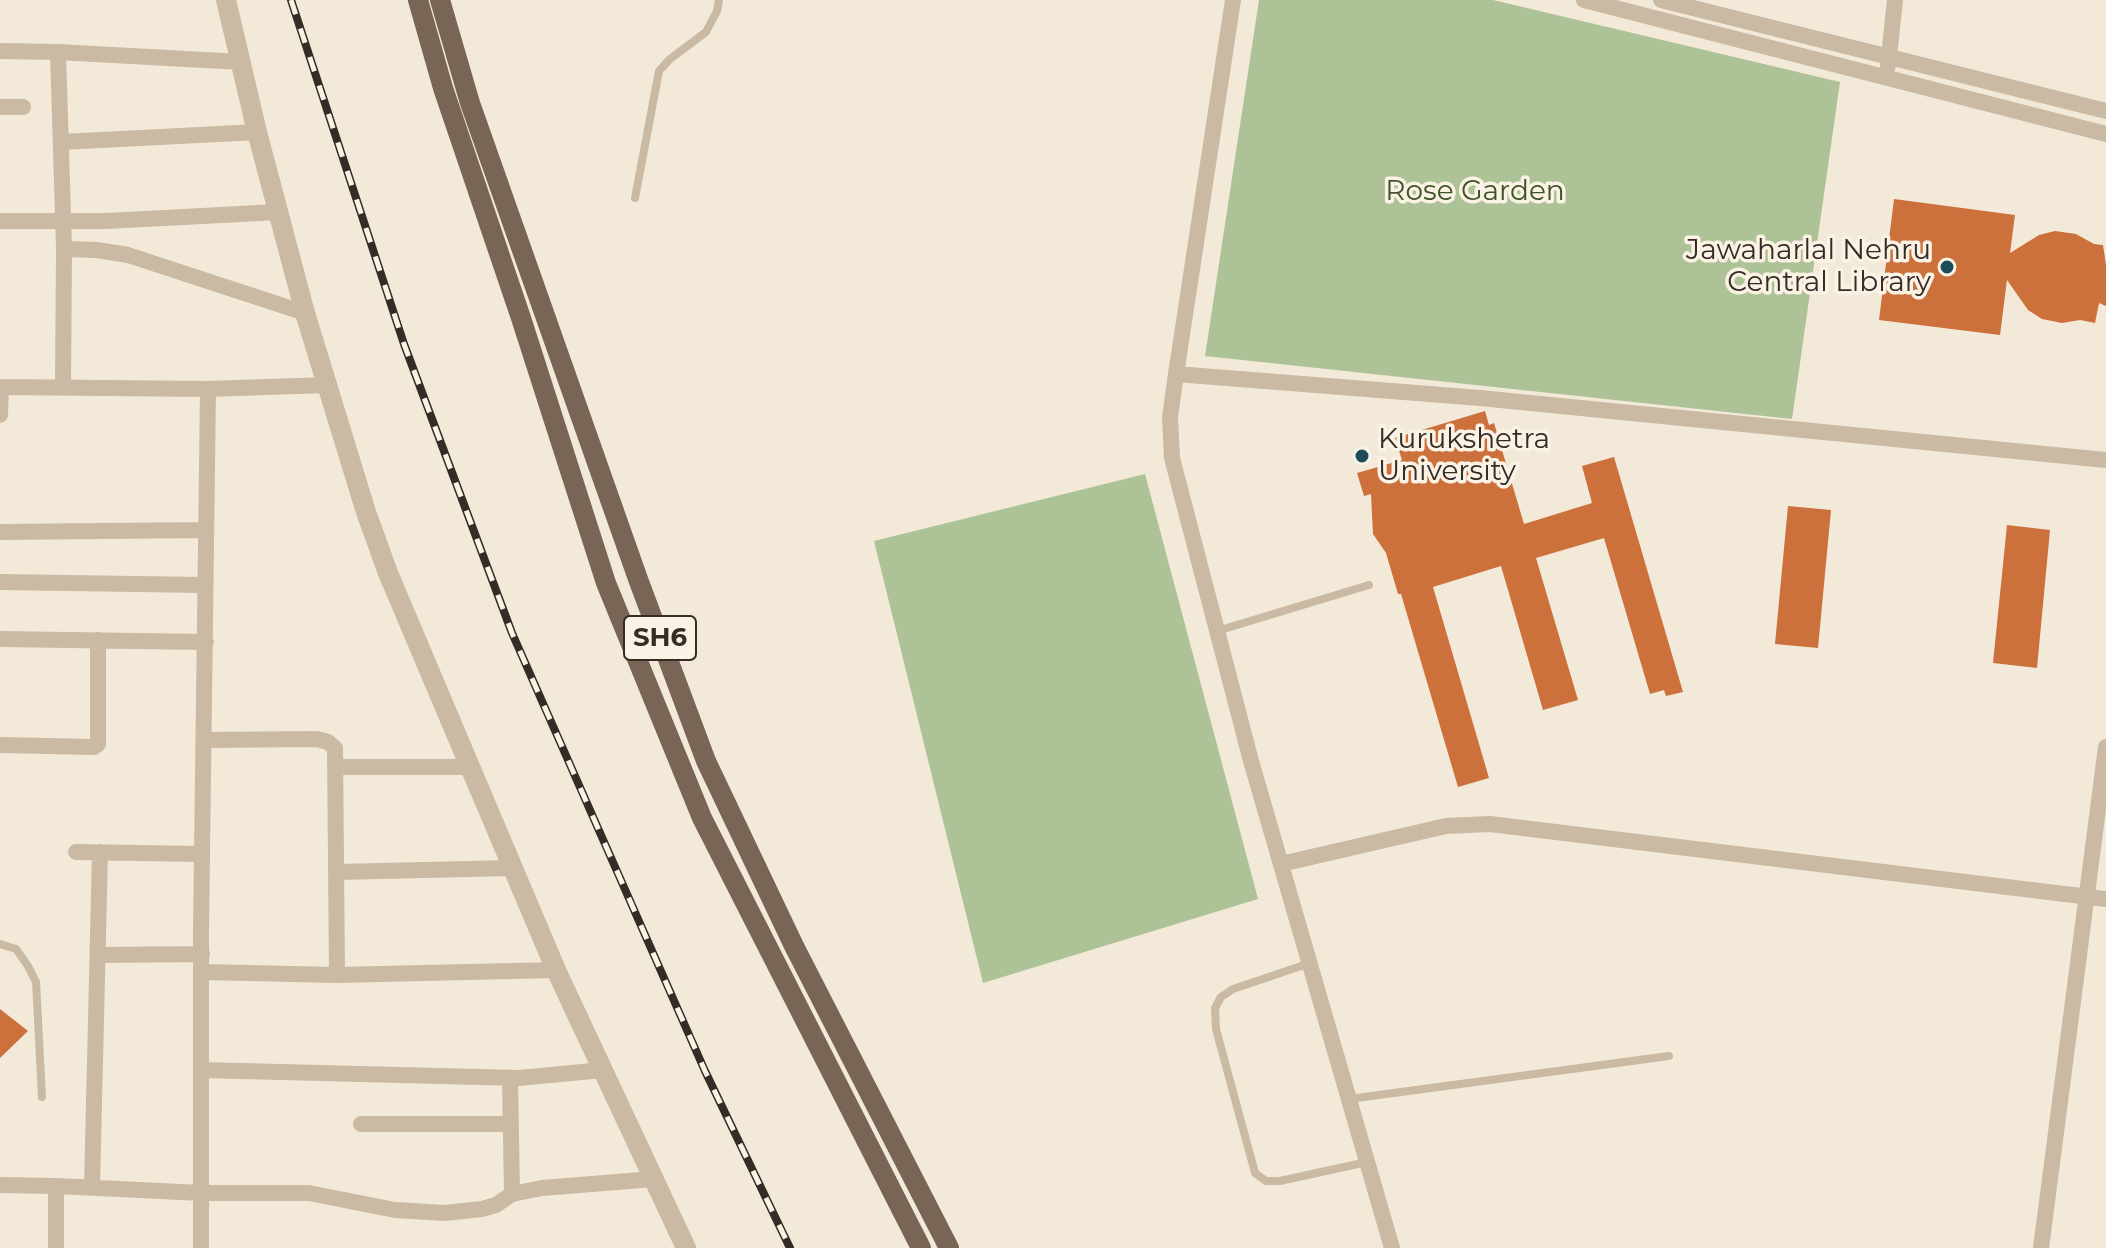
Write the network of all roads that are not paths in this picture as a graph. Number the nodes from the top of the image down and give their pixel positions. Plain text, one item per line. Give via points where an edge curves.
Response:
1 (226, 0) edge
2 (418, 0) edge
3 (440, 0) edge
4 (719, 0) edge
5 (1233, 0) edge
6 (1584, 0) edge
7 (1661, 0) edge
8 (1895, 0) edge
9 (0, 51) edge
10 (58, 52) junction
11 (1889, 58) junction
12 (241, 62) junction
13 (1886, 76) junction
14 (0, 107) edge
15 (23, 107) dead end
16 (2106, 111) edge
17 (257, 132) junction
18 (2106, 134) edge
19 (62, 142) junction
20 (635, 198) dead end
21 (278, 212) junction
22 (0, 221) edge
23 (63, 221) junction
24 (64, 249) junction
25 (305, 313) junction
26 (1176, 374) junction
27 (327, 385) junction
28 (0, 387) edge
29 (63, 387) junction
30 (208, 389) junction
31 (0, 415) edge
32 (2106, 460) edge
33 (205, 530) junction
34 (0, 532) edge
35 (0, 582) edge
36 (204, 585) junction
37 (1369, 585) dead end
38 (1217, 631) junction
39 (0, 639) edge
40 (98, 640) junction
41 (206, 642) junction
42 (204, 740) junction
43 (0, 745) edge
44 (2106, 747) edge
45 (336, 767) junction
46 (468, 767) junction
47 (76, 852) dead end
48 (100, 852) junction
49 (201, 854) junction
50 (1281, 864) junction
51 (512, 868) junction
52 (337, 872) junction
53 (2086, 896) junction
54 (2106, 899) edge
55 (0, 944) edge
56 (202, 954) junction
57 (98, 955) junction
58 (1310, 963) junction
59 (556, 970) junction
60 (202, 972) junction
61 (337, 975) junction
62 (1669, 1056) dead end
63 (201, 1070) junction
64 (603, 1070) junction
65 (510, 1078) junction
66 (42, 1097) dead end
67 (1349, 1099) junction
68 (361, 1124) dead end
69 (511, 1124) junction
70 (1367, 1162) junction
71 (654, 1179) junction
72 (0, 1185) edge
73 (56, 1186) junction
74 (92, 1187) junction
75 (201, 1193) junction
76 (512, 1194) junction
77 (56, 1248) edge
78 (201, 1248) edge
79 (686, 1248) edge
80 (921, 1248) edge
81 (949, 1248) edge
82 (1392, 1248) edge
83 (2041, 1248) edge

1 - 12 street
2 - 80 main road, SH6 via 606,583 702,818
3 - 81 main road, SH6 via 486,148 706,761
4 - 20 lane via 706,32 659,71
5 - 26 street
6 - 13 street
7 - 11 street
8 - 11 street
9 - 10 street
10 - 12 street
10 - 19 street
11 - 13 street
11 - 16 street
12 - 17 street
13 - 18 street
14 - 15 street
17 - 19 street
17 - 21 street
19 - 23 street
21 - 23 street
21 - 25 street
22 - 23 street
23 - 24 street
24 - 25 street via 128,255
24 - 29 street
25 - 27 street
26 - 32 street via 1480,398
26 - 38 street via 1172,458
27 - 30 street
27 - 46 street via 388,573
28 - 29 street
28 - 31 street
29 - 30 street
30 - 33 street
33 - 34 street
33 - 36 street
35 - 36 street
36 - 41 street
37 - 38 lane
38 - 50 street
39 - 40 street
40 - 41 street
40 - 43 street via 98,744
41 - 42 street
42 - 45 street via 317,739 335,748
42 - 49 street
44 - 53 street
45 - 46 street
45 - 52 street
46 - 51 street
47 - 48 street
48 - 49 street
48 - 57 street
49 - 56 street
50 - 53 street via 1446,826 1490,824
50 - 58 street
51 - 52 street
51 - 59 street
52 - 61 street
53 - 54 street
53 - 83 street
55 - 66 lane via 16,949 36,982
56 - 57 street
56 - 60 street
57 - 74 street
58 - 67 street
58 - 70 lane via 1233,989 1215,1008 1255,1173 1266,1181 1280,1181
59 - 61 street
59 - 64 street
60 - 61 street
60 - 63 street
62 - 67 lane
63 - 65 street
63 - 75 street
64 - 65 street
64 - 71 street
65 - 69 street
67 - 70 street
68 - 69 street
69 - 76 street
70 - 82 street
71 - 76 street
71 - 79 street
72 - 73 street
73 - 74 street
73 - 77 street
74 - 75 street
75 - 76 street via 309,1193 395,1210 445,1213 482,1209
75 - 78 street

